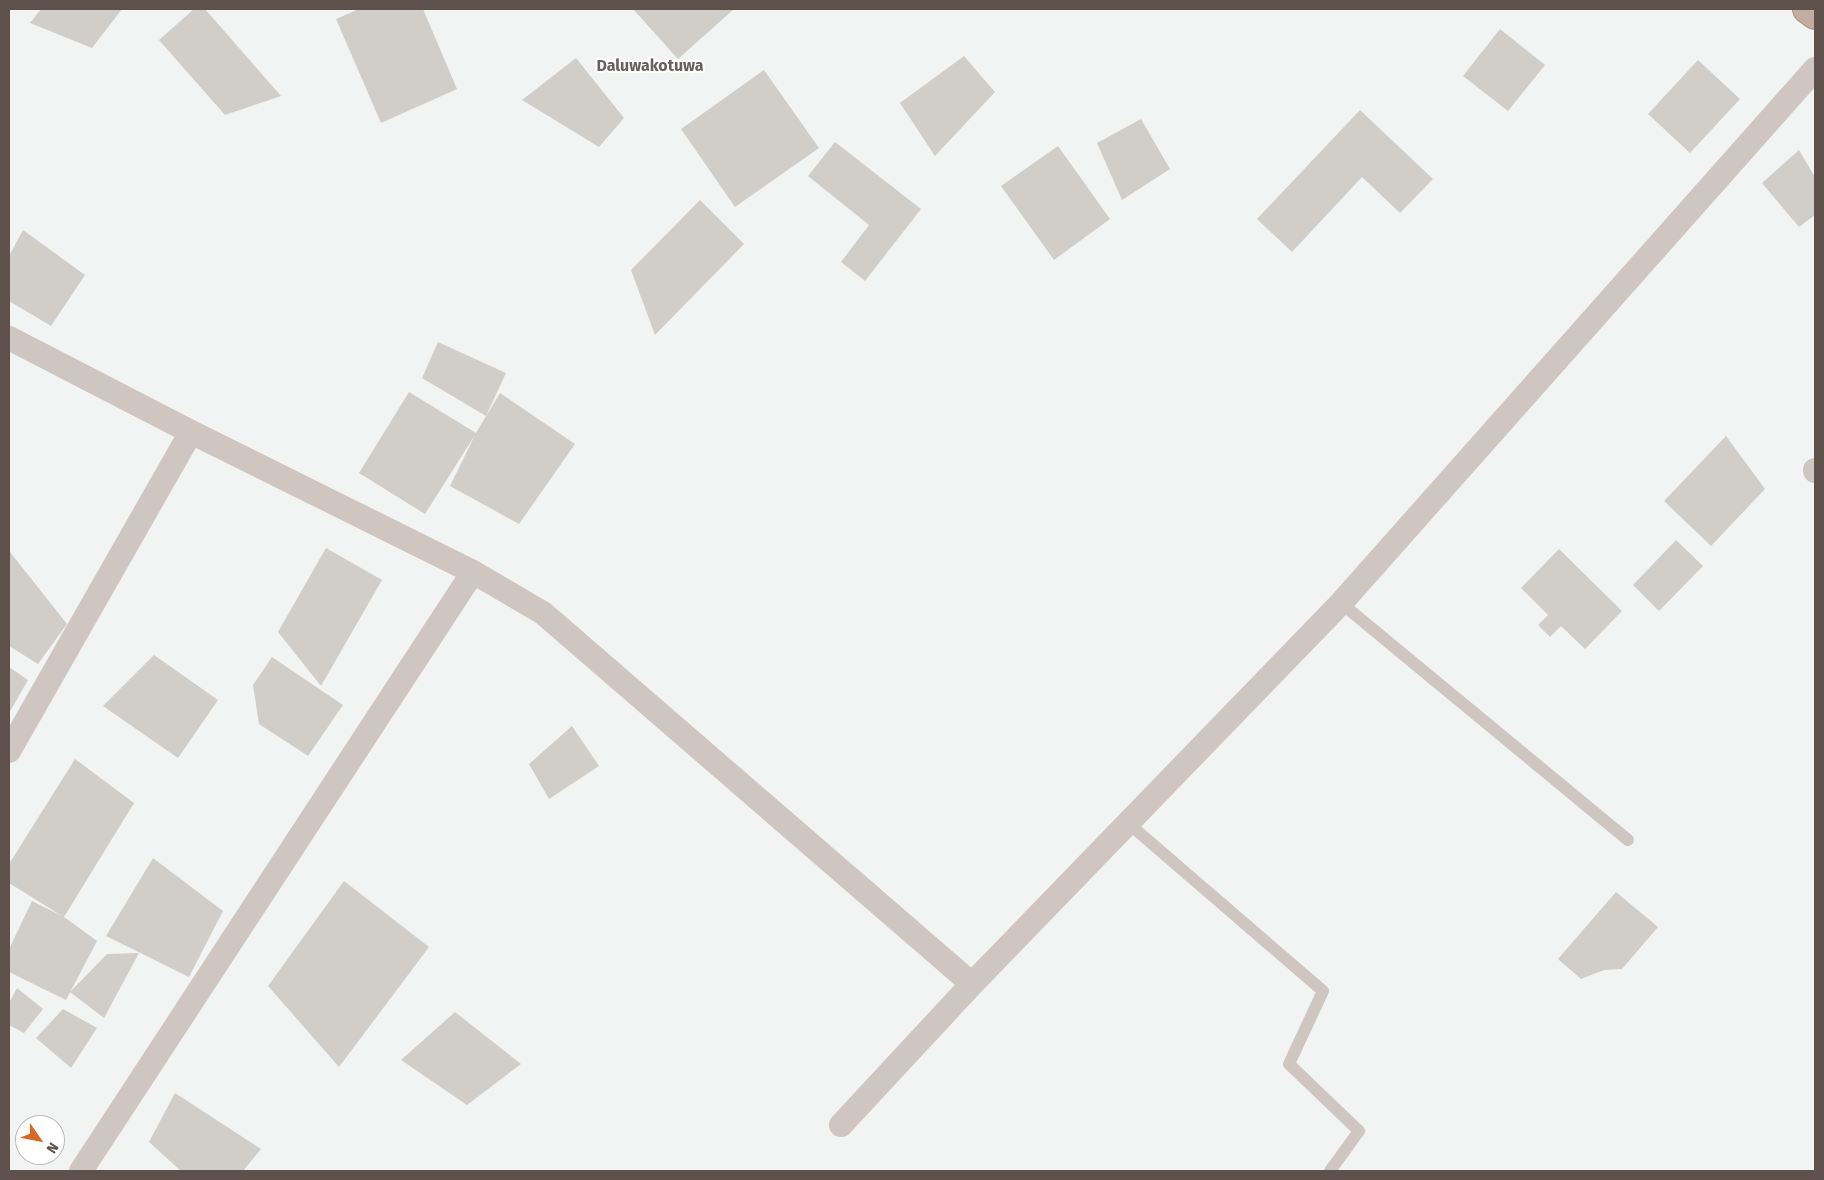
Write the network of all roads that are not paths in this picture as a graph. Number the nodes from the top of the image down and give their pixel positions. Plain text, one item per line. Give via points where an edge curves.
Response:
1 (1807, 9) edge
2 (1815, 15) edge
3 (1815, 70) edge
4 (9, 338) edge
5 (191, 432) junction
6 (473, 572) junction
7 (1341, 603) junction
8 (9, 751) edge
9 (1128, 824) junction
10 (1628, 840) dead end
11 (972, 984) junction
12 (841, 1125) dead end
13 (81, 1171) edge
14 (1330, 1171) edge

1 - 2 highway
3 - 7 street
4 - 5 street
5 - 6 street
5 - 8 street
6 - 11 street via 542,613
6 - 13 street
7 - 9 street
7 - 10 lane
9 - 11 street
9 - 14 lane via 1323,992 1289,1064 1359,1131
11 - 12 street

